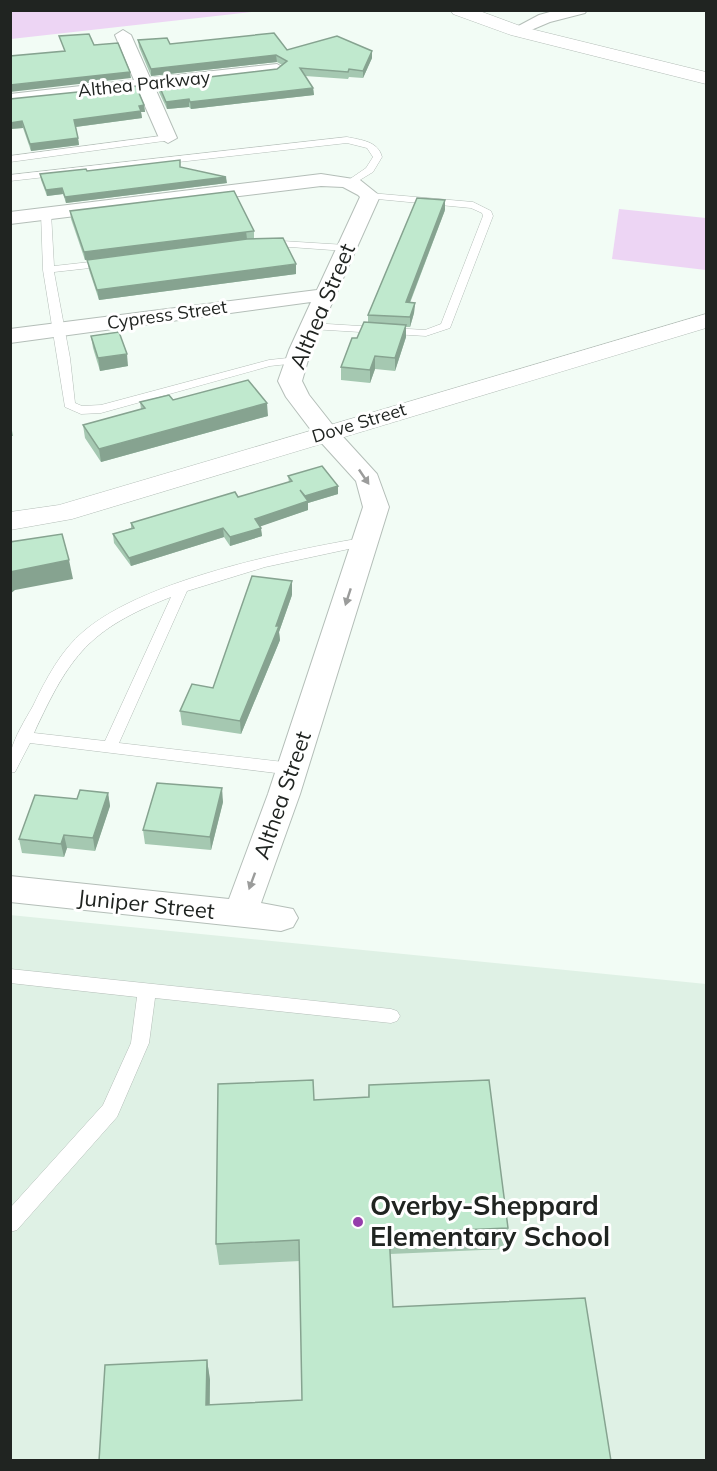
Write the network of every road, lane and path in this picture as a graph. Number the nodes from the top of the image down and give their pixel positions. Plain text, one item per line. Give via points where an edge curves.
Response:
1 (459, 10) edge
2 (579, 10) edge
3 (517, 31) junction
4 (123, 34) dead end
5 (278, 69) edge
6 (706, 78) edge
7 (145, 83) junction
8 (10, 99) edge
9 (168, 138) joint
10 (10, 159) edge
11 (10, 178) edge
12 (350, 183) junction
13 (370, 196) junction
14 (46, 213) junction
15 (12, 216) edge
16 (258, 244) edge
17 (346, 248) junction
18 (123, 261) edge
19 (48, 270) junction
20 (324, 296) junction
21 (706, 321) edge
22 (311, 326) junction
23 (58, 330) junction
24 (10, 336) edge
25 (297, 360) junction
26 (326, 432) junction
27 (10, 521) edge
28 (367, 541) junction
29 (181, 589) junction
30 (26, 737) junction
31 (110, 747) junction
32 (10, 768) edge
33 (292, 769) junction
34 (10, 889) edge
35 (240, 914) junction
36 (281, 918) dead end
37 (10, 976) edge
38 (147, 989) junction
39 (391, 1016) dead end
40 (10, 1223) edge

1 - 3 street
2 - 3 street via 544,18
3 - 6 street
4 - 7 street
5 - 7 street, Althea Parkway
7 - 8 street, Althea Parkway
7 - 9 street
9 - 10 lane
11 - 12 lane via 347,140 367,144 378,158 368,174
12 - 13 street
12 - 14 street via 321,180
13 - 17 street, Althea Street
13 - 22 lane via 473,205 486,211 488,216 446,326 426,333
14 - 15 street
14 - 19 lane
16 - 17 lane
17 - 20 street, Althea Street
18 - 19 lane
19 - 23 lane
20 - 22 street, Althea Street
20 - 23 street, Cypress Street
21 - 26 street, Dove Street
22 - 25 street, Althea Street
23 - 24 street, Cypress Street
23 - 25 lane via 69,405 81,410 101,409 269,363
25 - 26 street, Althea Street via 290,381
26 - 27 street, Dove Street via 53,515
26 -> 28 street, Althea Street via 368,479 376,507
28 - 29 lane via 320,548
28 -> 33 street, Althea Street
29 - 30 lane via 130,608 89,633 60,667
29 - 31 lane
30 - 31 lane
30 - 32 lane
31 - 33 lane
33 -> 35 street, Althea Street
34 - 35 street, Juniper Street
35 - 36 street, Juniper Street
37 - 38 lane
38 - 39 lane
38 - 40 lane via 140,1043 110,1111

